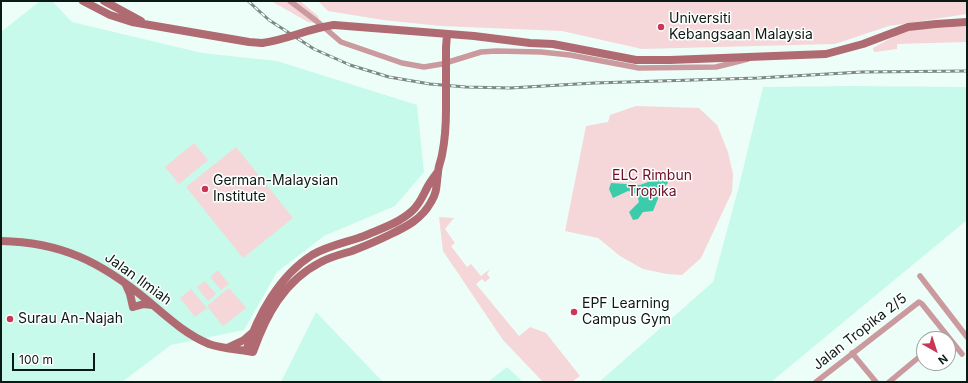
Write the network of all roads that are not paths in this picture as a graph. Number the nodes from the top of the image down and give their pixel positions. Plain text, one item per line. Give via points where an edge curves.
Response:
1 (83, 1) edge
2 (104, 1) edge
3 (290, 1) edge
4 (967, 22) edge
5 (149, 26) junction
6 (448, 34) junction
7 (752, 57) junction
8 (438, 173) junction
9 (1, 241) edge
10 (920, 276) dead end
11 (124, 283) junction
12 (152, 304) junction
13 (944, 331) edge
14 (252, 333) junction
15 (967, 337) edge
16 (956, 346) edge
17 (227, 348) junction
18 (250, 352) junction
19 (852, 353) junction
20 (962, 354) dead end
21 (916, 360) edge
22 (816, 382) edge
23 (876, 382) edge
24 (889, 382) edge

1 - 5 street via 110,15
2 - 5 street
3 - 7 street via 340,42 402,63 424,67 481,52 496,51 545,52 646,68 716,67 738,63
4 - 7 street via 908,27 833,53
5 - 6 street, bridge via 262,43 312,29 334,26
6 - 7 street via 554,44 636,60
6 - 8 street, bridge via 445,130
8 - 14 street via 418,205 406,216 381,229 319,252 286,277 267,303
8 - 18 street via 435,196 419,218 358,249 322,261 299,276 278,299
9 - 11 street, Jalan Ilmiah via 48,246 66,251 91,262
10 - 15 street
11 - 12 street, Jalan Ilmiah
11 - 12 street via 133,307
12 - 17 street, Jalan Ilmiah via 189,333 208,343
13 - 19 street, Jalan Tropika 2/5 via 919,302
14 - 17 street
14 - 18 street
16 - 20 street
17 - 18 street, Jalan Ilmiah
19 - 22 street, Jalan Tropika 2/5
19 - 23 street
21 - 24 street

